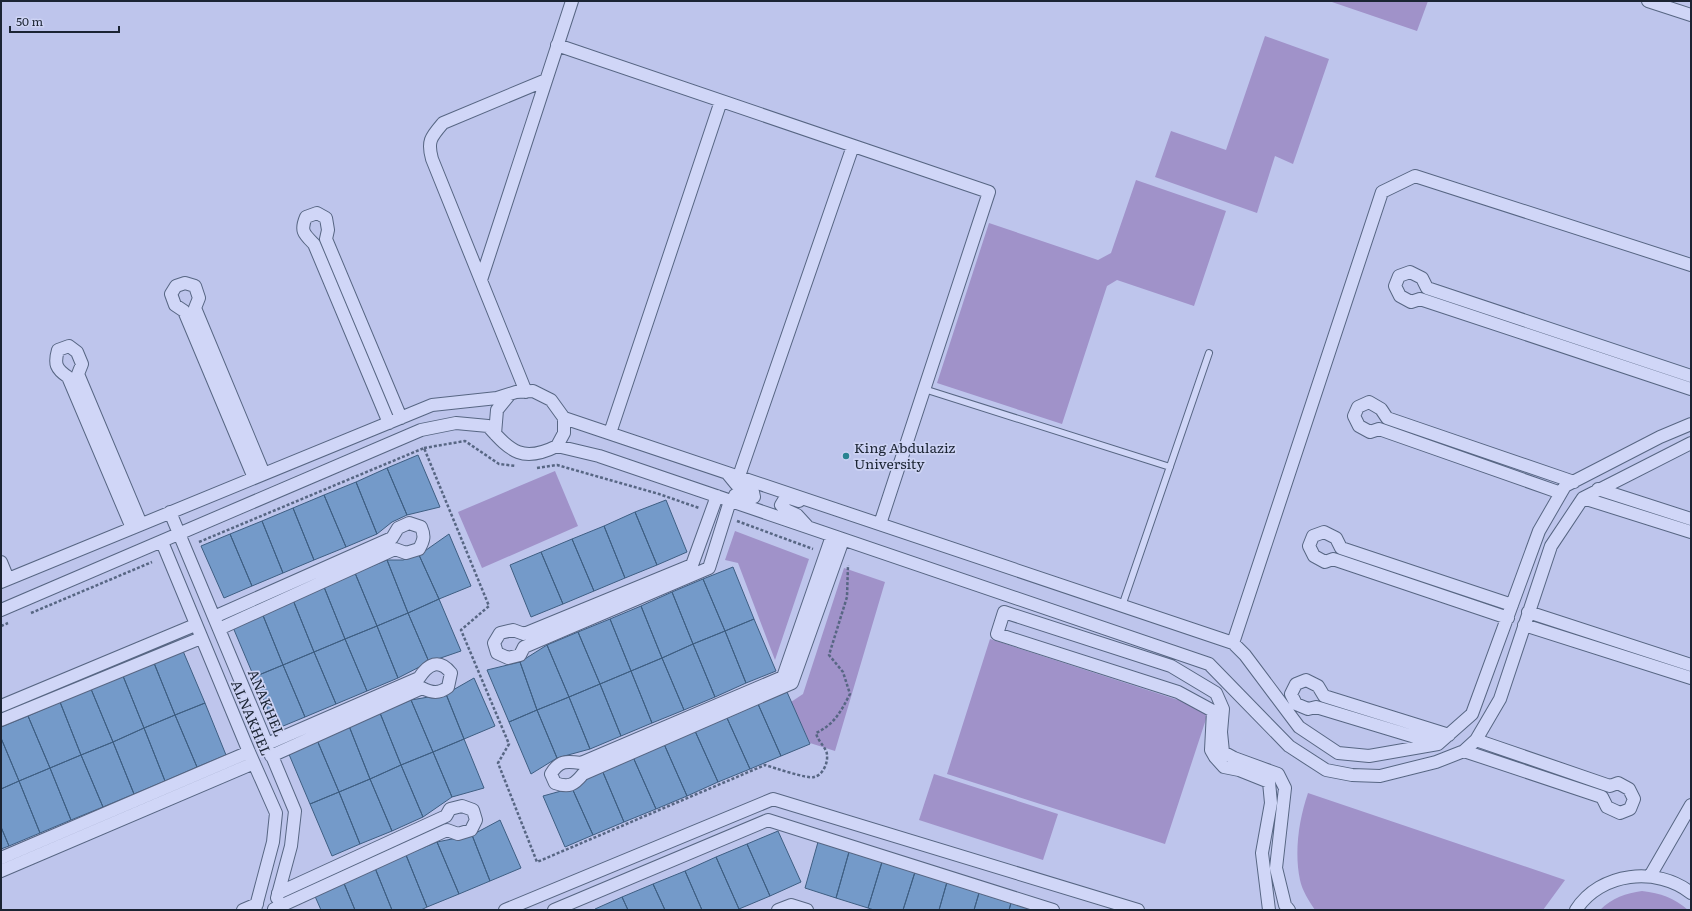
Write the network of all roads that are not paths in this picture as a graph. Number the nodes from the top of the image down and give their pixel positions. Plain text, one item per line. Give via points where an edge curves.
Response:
1 (572, 1) edge
2 (1648, 1) edge
3 (1691, 15) edge
4 (557, 45) junction
5 (546, 80) junction
6 (721, 101) junction
7 (853, 146) junction
8 (1691, 265) edge
9 (481, 280) junction
10 (1210, 353) dead end
11 (1691, 376) edge
12 (924, 389) junction
13 (1691, 389) edge
14 (526, 392) junction
15 (510, 394) junction
16 (401, 418) junction
17 (564, 418) junction
18 (389, 423) junction
19 (1691, 424) edge
20 (610, 433) junction
21 (495, 434) junction
22 (1691, 443) edge
23 (557, 446) junction
24 (1170, 468) junction
25 (726, 472) junction
26 (259, 476) junction
27 (739, 476) junction
28 (1574, 482) junction
29 (1598, 489) junction
30 (704, 492) junction
31 (1561, 493) junction
32 (717, 496) junction
33 (1583, 498) junction
34 (730, 501) junction
35 (826, 506) junction
36 (170, 512) junction
37 (1691, 519) edge
38 (880, 524) junction
39 (136, 526) junction
40 (809, 528) junction
41 (1691, 532) edge
42 (180, 534) junction
43 (837, 538) junction
44 (162, 542) junction
45 (1, 562) edge
46 (5, 580) edge
47 (1512, 604) junction
48 (1122, 606) junction
49 (1, 610) edge
50 (1528, 612) junction
51 (214, 617) junction
52 (1508, 618) junction
53 (196, 625) junction
54 (1524, 625) junction
55 (219, 629) junction
56 (201, 638) junction
57 (1233, 643) junction
58 (1691, 664) edge
59 (1691, 678) edge
60 (1, 706) edge
61 (1, 720) edge
62 (1449, 735) junction
63 (1476, 740) junction
64 (267, 744) junction
65 (1438, 744) junction
66 (1464, 750) junction
67 (271, 756) junction
68 (251, 758) junction
69 (1691, 805) edge
70 (1, 858) edge
71 (1, 871) edge
72 (1650, 876) junction
73 (278, 893) junction
74 (1691, 893) edge
75 (256, 907) edge
76 (1126, 908) edge
77 (274, 909) edge
78 (243, 910) edge
79 (504, 910) edge
80 (554, 910) edge
81 (778, 910) edge
82 (807, 910) edge
83 (1053, 910) edge
84 (1138, 910) edge
85 (1269, 910) edge
86 (1289, 910) edge
87 (1576, 910) edge

1 - 4 street
2 - 3 street
4 - 5 street
4 - 6 street
5 - 9 street
5 - 9 street via 443,123 434,133 428,147
6 - 7 street
6 - 20 street
7 - 12 street via 989,192
7 - 27 street
8 - 57 street via 1415,176 1382,192
9 - 14 street
10 - 24 lane
11 - 13 street via 1427,288 1422,278 1410,272 1399,276 1395,286 1400,296 1411,302 1420,299
12 - 24 lane
12 - 38 street
14 - 15 street
14 - 17 street via 533,392 550,400
15 - 16 street via 497,398 432,405
15 - 21 street via 497,410
16 - 18 street
16 - 18 street via 326,239 326,218 317,213 306,217 302,226 305,235 314,244
17 - 20 street
17 - 23 street via 564,432
18 - 26 street
19 - 28 street via 1660,437
20 - 25 street
21 - 23 street via 505,445 524,454 542,454
21 - 42 street via 488,426 456,423 421,430
22 - 29 street
23 - 30 street via 599,456
24 - 48 lane
25 - 27 street
25 - 30 street via 736,484 753,492 754,497 748,499 714,487
26 - 26 street via 195,308 199,298 195,286 185,283 176,286 171,294 175,305 184,311
26 - 36 street
27 - 35 street
28 - 31 street via 1565,486
28 - 31 street via 1387,418 1381,409 1369,402 1358,407 1354,416 1359,426 1370,432 1379,429
29 - 33 street
29 - 37 street
30 - 32 street
31 - 47 street via 1539,531
32 - 34 street
32 - 34 street via 692,565 524,634 513,630 500,633 494,643 497,653 508,658 520,655 524,647 709,568
33 - 41 street
33 - 50 street via 1550,546
34 - 40 street
35 - 38 street
35 - 40 street via 811,505 790,498 784,500 781,505 797,515
36 - 39 street
36 - 42 street, ANAKHEL
38 - 48 street
39 - 39 street via 78,374 82,364 77,352 69,346 58,350 55,360 59,371 68,377
39 - 46 street
40 - 43 street
42 - 44 street
42 - 51 street, ANAKHEL
43 - 43 street via 783,677 581,763 568,761 556,766 552,774 555,783 565,786 576,782 583,774 792,684
43 - 66 street via 1209,664 1289,746 1326,770 1352,775 1380,776 1436,762
44 - 49 street
44 - 53 street, ALNAKHEL
45 - 46 street
47 - 52 street
47 - 52 street via 1341,548 1336,538 1324,532 1313,536 1309,546 1314,556 1325,562 1333,559
48 - 57 street
50 - 54 street
50 - 58 street
51 - 55 street, ANAKHEL
51 - 55 street via 392,538 398,528 409,523 421,527 424,533 419,549 406,553 395,548
52 - 62 street via 1472,714
53 - 56 street, ALNAKHEL
53 - 60 street
54 - 59 street
54 - 63 street via 1500,699
55 - 64 street, ANAKHEL
56 - 61 street
56 - 68 street, ALNAKHEL
57 - 65 street via 1245,655 1299,727 1338,753 1369,756
62 - 65 street
62 - 65 street via 1324,696 1318,686 1306,680 1296,684 1291,694 1296,704 1308,710 1316,707
63 - 66 street
63 - 66 street via 1610,786 1618,783 1629,789 1634,799 1630,809 1620,812 1607,807 1602,797
64 - 67 street, ANAKHEL
64 - 67 street via 419,678 431,665 446,667 451,673 448,687 441,692 422,688
67 - 73 street, ANAKHEL via 295,811 291,846
68 - 70 street
68 - 71 street
68 - 75 street, ALNAKHEL via 276,813 273,842
69 - 72 street
72 - 74 street via 1668,880
72 - 87 street via 1630,876 1611,881 1594,891
73 - 77 street, ANAKHEL
73 - 77 street via 446,816 450,809 462,806 473,810 476,820 471,830 458,834 447,830
75 - 78 street
76 - 79 street via 773,799
76 - 84 street
80 - 83 street via 768,820
81 - 82 street via 791,905
85 - 86 street via 1262,853 1271,804 1269,782 1224,767 1215,757 1211,750 1213,711 1178,692 998,634 1004,612 1171,666 1216,693 1223,709 1220,732 1223,752 1278,774 1285,788 1276,868 1285,905

